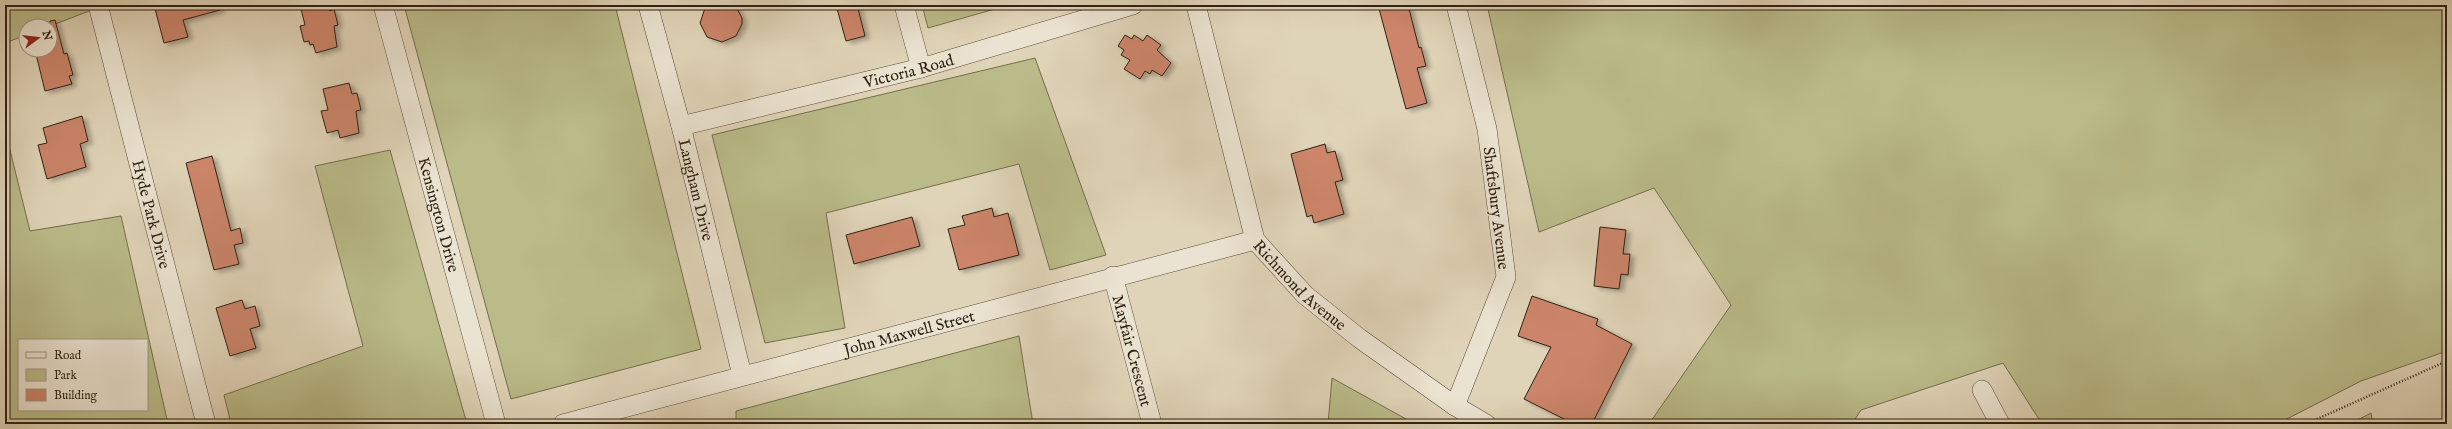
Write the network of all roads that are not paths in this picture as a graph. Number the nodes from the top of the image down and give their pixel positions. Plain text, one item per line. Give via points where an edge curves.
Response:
1 (98, 5) edge
2 (383, 5) edge
3 (648, 5) edge
4 (904, 5) edge
5 (1133, 5) edge
6 (1196, 5) edge
7 (1456, 5) edge
8 (921, 68) junction
9 (681, 126) junction
10 (1255, 240) junction
11 (1113, 276) junction
12 (742, 375) junction
13 (1982, 390) dead end
14 (1455, 406) junction
15 (206, 424) edge
16 (496, 424) edge
17 (563, 424) edge
18 (1152, 424) edge
19 (1486, 424) edge
20 (2000, 424) edge

1 - 15 street, Hyde Park Drive
2 - 16 street, Kensington Drive
3 - 9 street, Langham Drive
4 - 8 street
5 - 8 street, Victoria Road
6 - 10 street, Richmond Avenue
7 - 14 street, Shaftsbury Avenue via 1487,129 1506,277
8 - 9 street, Victoria Road
9 - 12 street, Langham Drive
10 - 11 street, John Maxwell Street
10 - 14 street, Richmond Avenue via 1305,295 1359,338
11 - 12 street, John Maxwell Street
11 - 18 street, Mayfair Crescent
12 - 17 street, John Maxwell Street
13 - 20 street
14 - 19 street, Richmond Avenue

